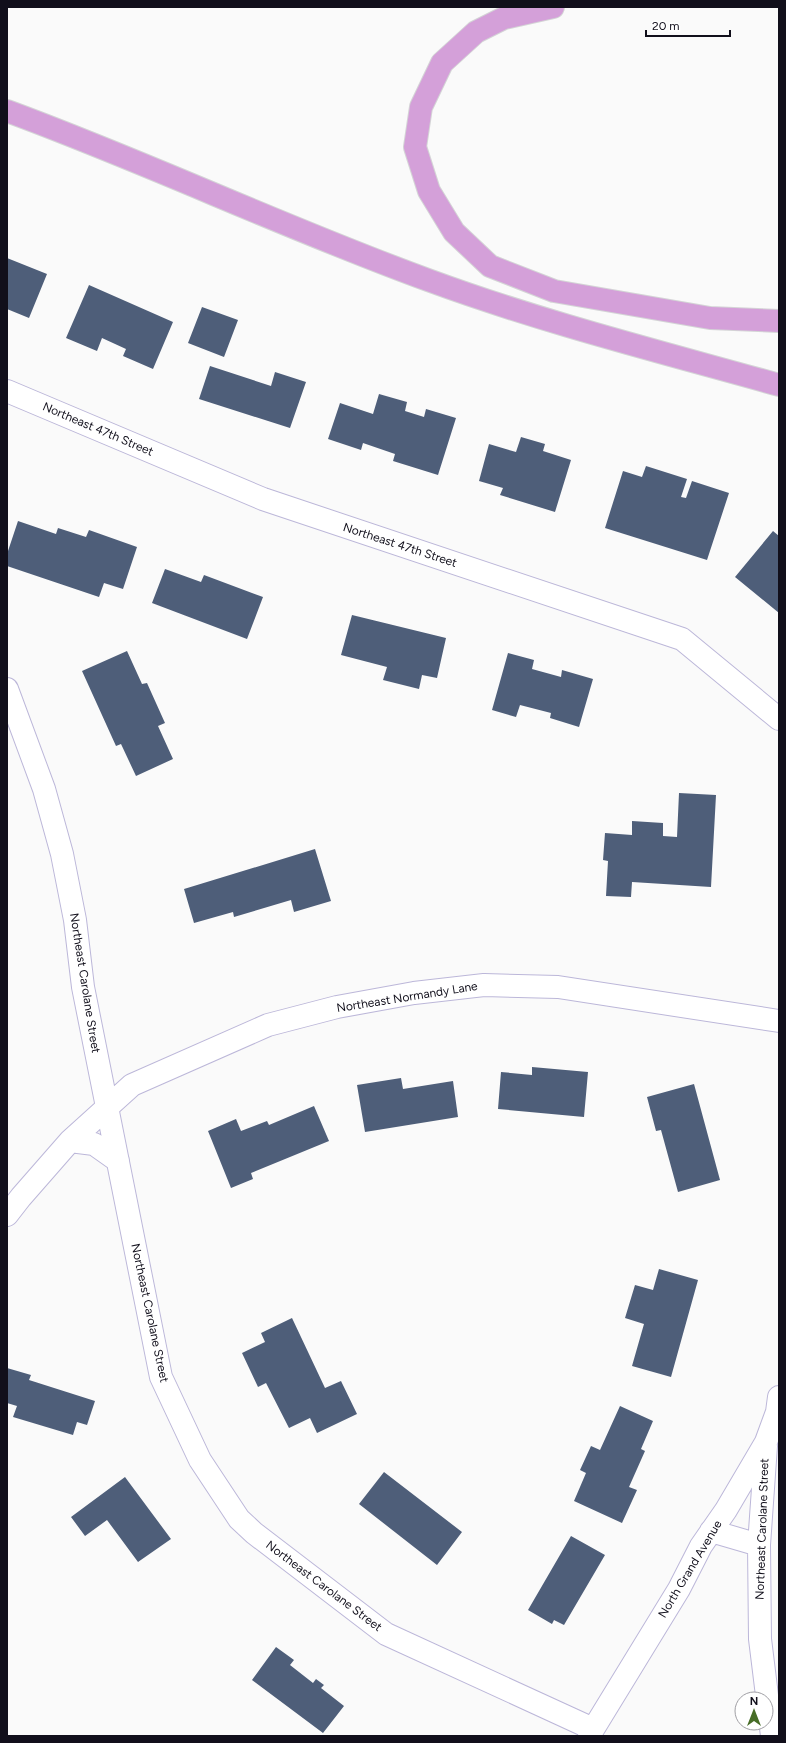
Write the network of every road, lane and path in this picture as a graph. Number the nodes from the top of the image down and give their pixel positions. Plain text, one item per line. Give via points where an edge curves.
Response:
1 (553, 7) edge
2 (7, 110) edge
3 (779, 321) edge
4 (779, 385) edge
5 (7, 391) edge
6 (7, 689) edge
7 (779, 718) edge
8 (779, 1021) edge
9 (99, 1066) junction
10 (140, 1082) junction
11 (107, 1107) junction
12 (70, 1141) junction
13 (118, 1161) junction
14 (7, 1215) edge
15 (779, 1397) edge
16 (766, 1442) junction
17 (711, 1531) junction
18 (759, 1545) junction
19 (591, 1733) edge
20 (772, 1736) edge

1 - 3 highway via 504,18 476,32 442,63 421,108 416,147 429,191 454,232 490,266 554,291 710,318
2 - 4 highway via 56,128 324,241 430,281 591,333
5 - 7 street, Northeast 47th Street via 263,499 682,639
6 - 9 street, Northeast Carolane Street via 44,789 62,854 75,920 83,987
8 - 10 street, Northeast Normandy Lane via 558,987 484,985 414,993 338,1007 268,1025
9 - 10 street via 117,1078
9 - 11 street, Northeast Carolane Street
10 - 11 street, Northeast Normandy Lane via 132,1085
11 - 12 street, Northeast Normandy Lane
11 - 13 street, Northeast Carolane Street
12 - 13 street via 94,1144
12 - 14 street, Northeast Normandy Lane
13 - 19 street, Northeast Carolane Street via 161,1376 200,1460 239,1519 386,1634
15 - 16 street, North Grand Avenue via 777,1412
16 - 17 street, North Grand Avenue
16 - 18 street, Northeast Carolane Street
17 - 18 street
17 - 19 street, North Grand Avenue via 679,1589
18 - 20 street, Northeast Carolane Street via 760,1639

